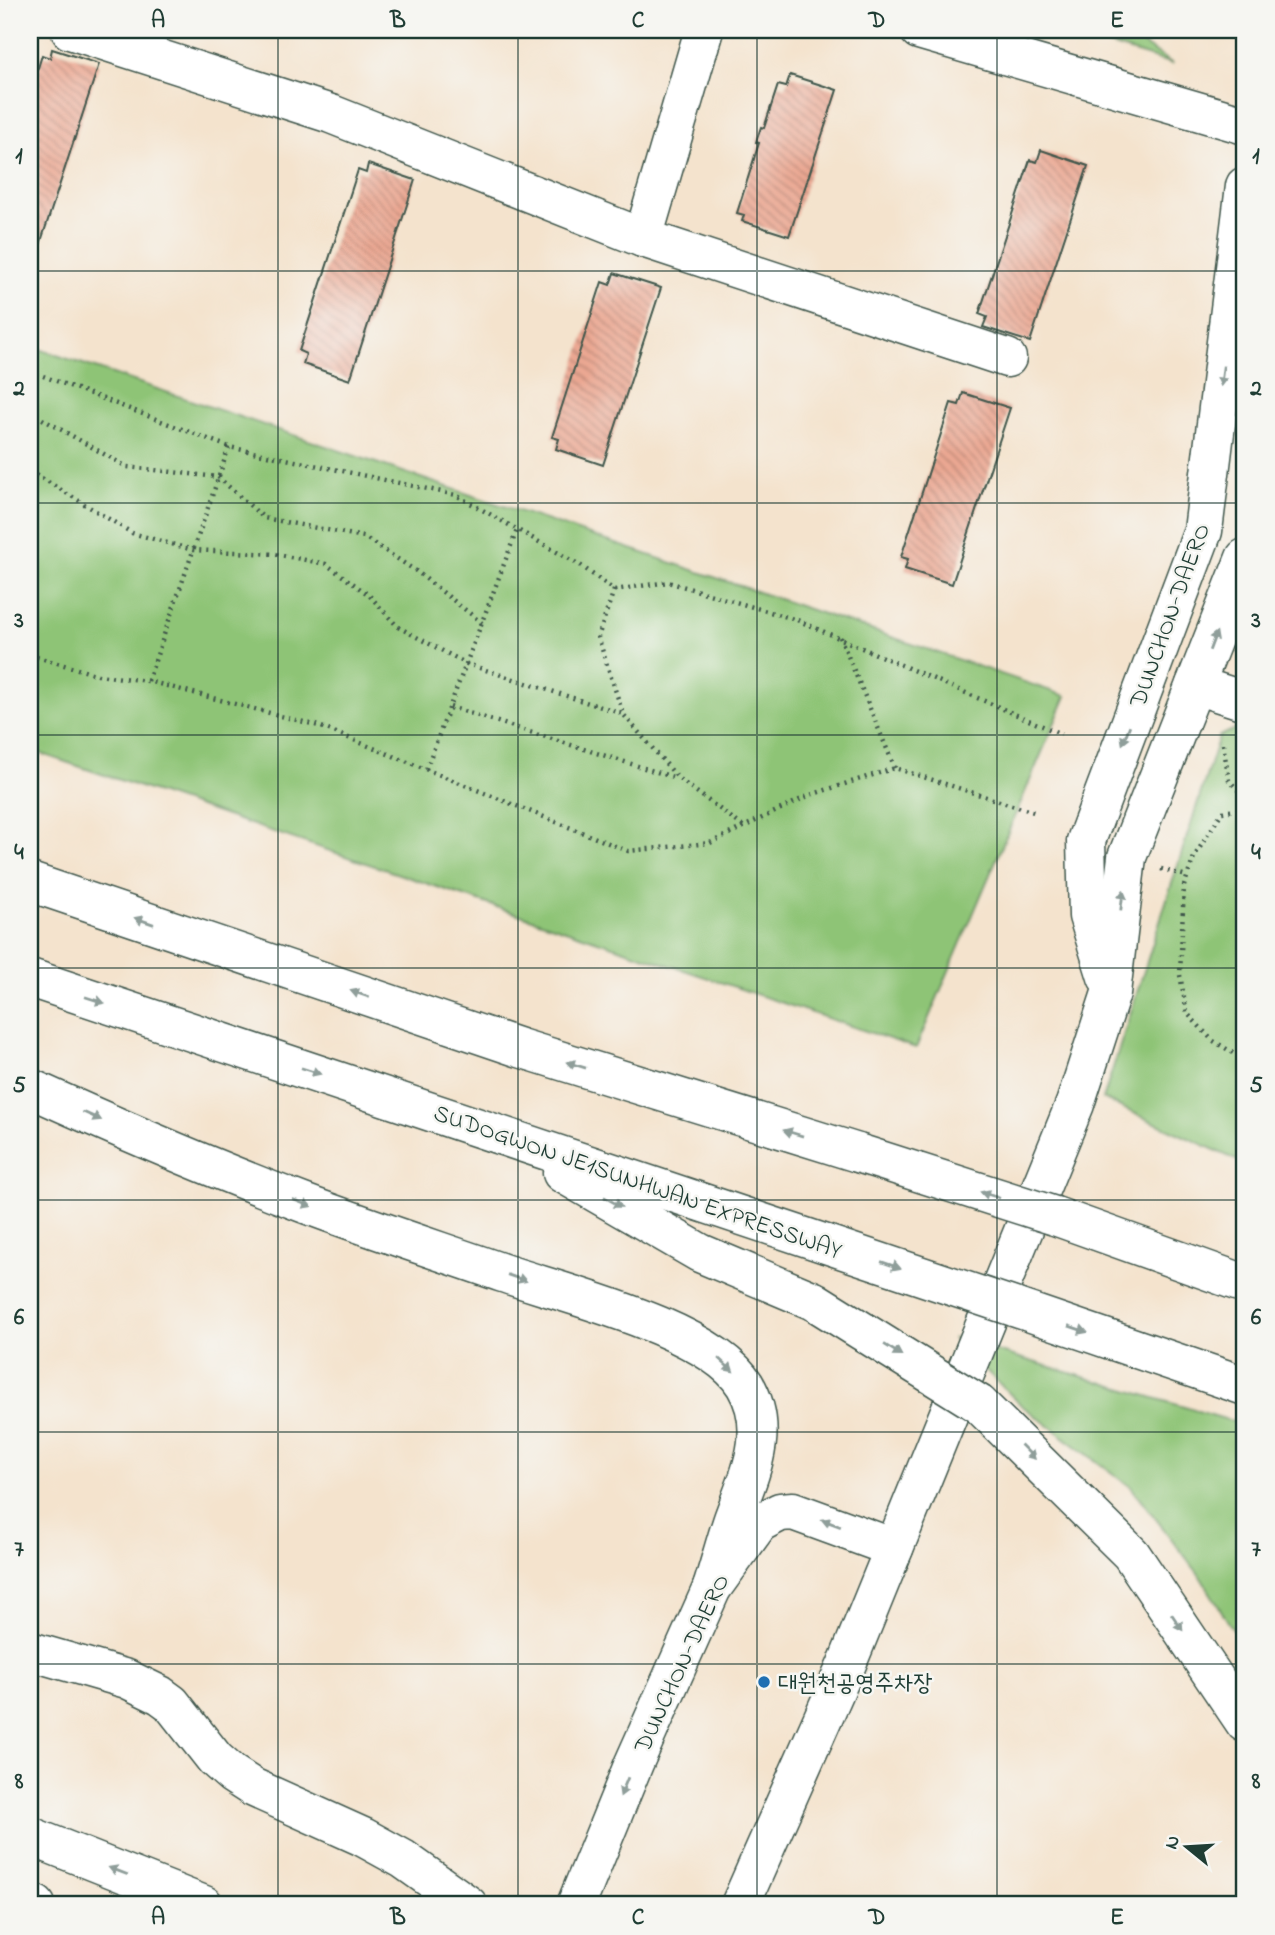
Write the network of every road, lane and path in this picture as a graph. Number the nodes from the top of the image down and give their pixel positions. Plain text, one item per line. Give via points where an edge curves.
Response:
1 (71, 30) edge
2 (704, 30) edge
3 (919, 30) edge
4 (1245, 125) edge
5 (1245, 186) edge
6 (643, 238) junction
7 (1007, 358) dead end
8 (30, 371) edge
9 (30, 412) edge
10 (229, 447) junction
11 (30, 471) edge
12 (218, 478) junction
13 (517, 530) junction
14 (193, 550) junction
15 (1245, 558) edge
16 (614, 590) junction
17 (482, 623) junction
18 (840, 637) junction
19 (30, 655) edge
20 (467, 664) junction
21 (149, 681) junction
22 (1195, 685) junction
23 (1245, 701) edge
24 (450, 707) junction
25 (623, 714) junction
26 (1061, 734) dead end
27 (1223, 744) dead end
28 (895, 768) junction
29 (426, 769) junction
30 (679, 779) junction
31 (1245, 798) edge
32 (1245, 808) edge
33 (1037, 813) dead end
34 (744, 827) junction
35 (1161, 869) dead end
36 (1187, 876) junction
37 (30, 882) edge
38 (30, 978) edge
39 (1111, 993) junction
40 (1245, 1060) edge
41 (30, 1088) edge
42 (491, 1131) junction
43 (1055, 1216) junction
44 (1245, 1255) edge
45 (1245, 1284) edge
46 (1245, 1386) edge
47 (894, 1548) junction
48 (712, 1588) junction
49 (30, 1651) edge
50 (1245, 1723) edge
51 (30, 1826) edge
52 (30, 1836) edge
53 (74, 1854) junction
54 (30, 1903) edge
55 (36, 1905) edge
56 (204, 1905) edge
57 (468, 1905) edge
58 (576, 1905) edge
59 (740, 1905) edge

1 - 6 main road via 331,114
2 - 6 main road
3 - 4 main road
5 -> 39 main road, DUNCHON-DAERO via 1203,531 1086,841 1088,916
6 - 7 main road
8 - 10 path
9 - 12 path via 127,467
10 - 12 path
10 - 13 path via 456,495
11 - 14 path via 131,533
12 - 14 path
12 - 17 path via 264,518 364,537 416,570
13 - 16 path
13 - 17 path
14 - 20 path via 275,554 326,564 369,595 398,627
14 - 21 path
22 -> 15 main road, DUNCHON-DAERO
16 - 18 path via 668,582
16 - 25 path via 598,637
17 - 20 path
18 - 26 path
18 - 28 path
19 - 21 path via 98,675
20 - 24 path
20 - 25 path
21 - 29 path via 319,726
22 - 23 main road
39 -> 22 main road, DUNCHON-DAERO via 1127,857
24 - 29 path
24 - 30 path
25 - 30 path
27 - 31 path via 1229,780
28 - 33 path
28 - 34 path via 810,796
29 - 34 path via 628,851 710,843
30 - 34 path
32 - 36 path via 1222,812
35 - 36 path
36 - 40 path via 1181,902 1180,975 1187,1013 1212,1040
43 -> 37 main road, bridge via 520,1048
38 -> 42 main road, SUDOGWON JE1SUNHWAN EXPRESSWAY
39 - 47 main road, DUNCHON-DAERO via 1075,1104
41 -> 48 main road via 214,1169 652,1324 718,1358 744,1384 752,1401 758,1444
42 -> 46 main road, SUDOGWON JE1SUNHWAN EXPRESSWAY, bridge
42 -> 50 main road, bridge via 700,1253 814,1301 979,1404 1131,1554
43 - 44 main road
43 - 45 main road
47 -> 48 main road, DUNCHON-DAERO via 803,1513 780,1512 759,1523
47 - 59 main road
48 -> 58 main road, DUNCHON-DAERO
49 - 57 main road via 127,1679 160,1695 232,1774 403,1859
51 - 53 main road
52 - 53 main road
56 -> 53 main road
54 - 55 main road

